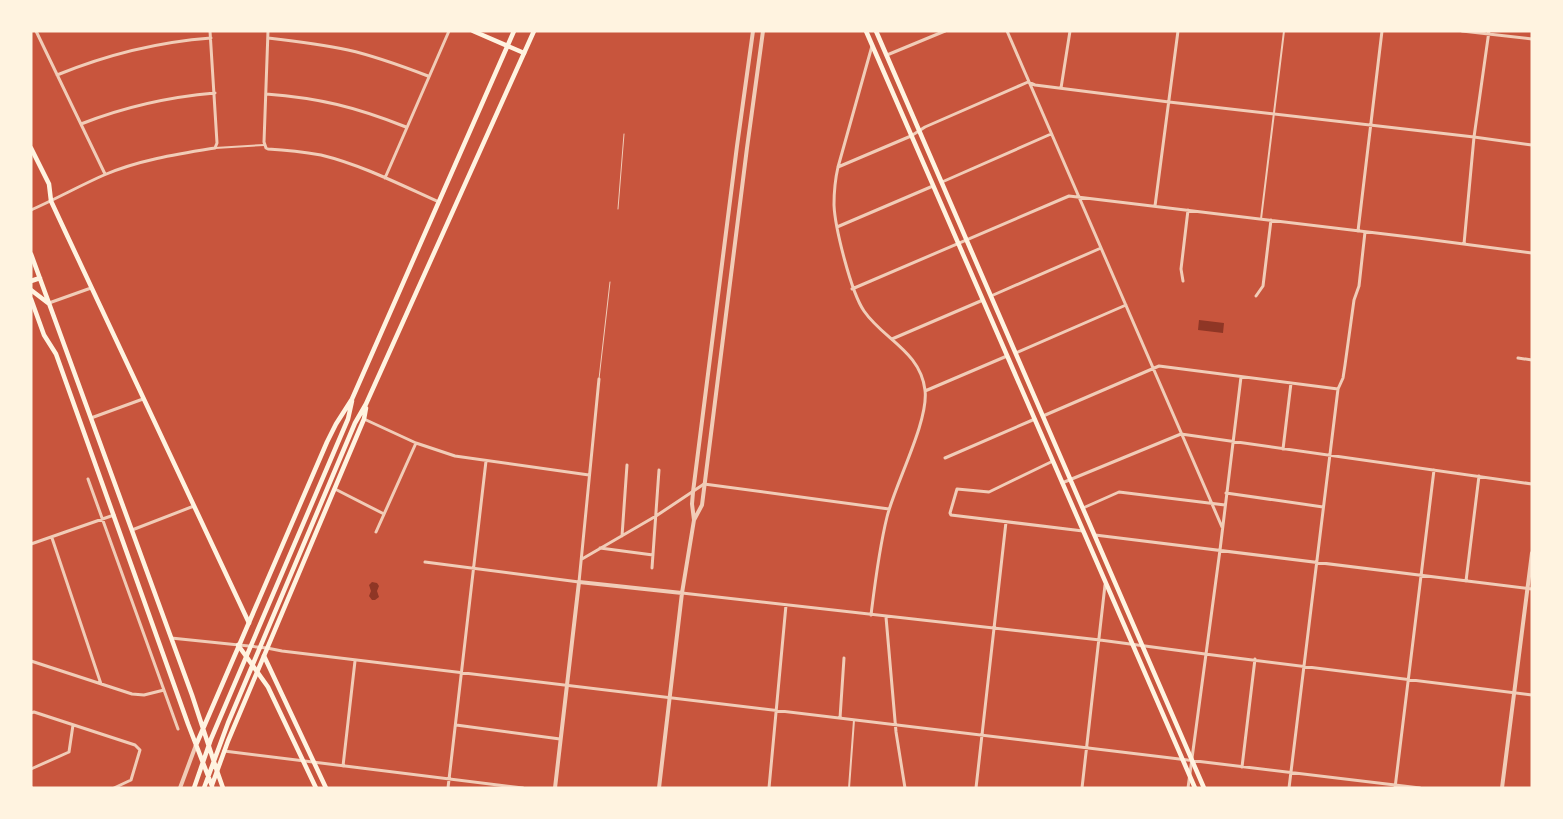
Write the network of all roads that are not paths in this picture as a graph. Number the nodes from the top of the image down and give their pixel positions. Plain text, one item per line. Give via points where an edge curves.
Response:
1 (36, 31) edge
2 (210, 31) edge
3 (268, 31) edge
4 (448, 31) edge
5 (473, 31) edge
6 (514, 31) edge
7 (534, 31) edge
8 (753, 31) edge
9 (763, 31) edge
10 (866, 31) edge
11 (876, 31) edge
12 (945, 31) edge
13 (1007, 31) edge
14 (1070, 31) edge
15 (1178, 31) edge
16 (1284, 31) edge
17 (1382, 31) edge
18 (1462, 31) edge
19 (1489, 33) edge
20 (211, 38) junction
21 (268, 38) junction
22 (1532, 39) edge
23 (508, 46) junction
24 (872, 46) junction
25 (524, 53) junction
26 (886, 55) junction
27 (57, 75) junction
28 (428, 76) junction
29 (1028, 82) junction
30 (1061, 88) junction
31 (215, 93) junction
32 (266, 94) junction
33 (1169, 102) junction
34 (1274, 114) junction
35 (81, 124) junction
36 (1371, 126) junction
37 (406, 127) junction
38 (919, 130) junction
39 (624, 134) dead end
40 (1051, 134) junction
41 (912, 136) junction
42 (1474, 137) junction
43 (264, 145) junction
44 (1532, 145) edge
45 (31, 148) edge
46 (215, 148) junction
47 (838, 167) junction
48 (105, 174) junction
49 (385, 178) junction
50 (942, 182) junction
51 (933, 186) junction
52 (732, 187) junction
53 (742, 188) junction
54 (1078, 197) junction
55 (51, 201) junction
56 (439, 202) junction
57 (1155, 206) junction
58 (618, 209) dead end
59 (31, 210) edge
60 (1188, 210) junction
61 (1261, 219) junction
62 (1271, 220) junction
63 (838, 227) junction
64 (726, 229) junction
65 (736, 231) junction
66 (1358, 231) junction
67 (1365, 232) junction
68 (967, 240) junction
69 (958, 243) junction
70 (1464, 244) junction
71 (1101, 248) junction
72 (1532, 253) edge
73 (31, 254) edge
74 (40, 278) junction
75 (31, 281) edge
76 (1183, 281) dead end
77 (610, 282) dead end
78 (91, 288) junction
79 (852, 289) junction
80 (31, 290) edge
81 (991, 296) junction
82 (1256, 296) dead end
83 (31, 299) edge
84 (983, 300) junction
85 (49, 303) junction
86 (1126, 305) junction
87 (892, 339) junction
88 (1016, 353) junction
89 (710, 354) junction
90 (720, 355) junction
91 (1007, 356) junction
92 (1518, 358) dead end
93 (1532, 360) edge
94 (1153, 368) junction
95 (1241, 377) junction
96 (599, 380) joint
97 (1291, 383) junction
98 (1338, 389) junction
99 (706, 391) junction
100 (925, 391) junction
101 (716, 392) junction
102 (143, 399) junction
103 (352, 399) junction
104 (366, 404) junction
105 (1043, 416) junction
106 (90, 418) junction
107 (364, 419) junction
108 (1035, 419) junction
109 (1181, 434) junction
110 (700, 436) junction
111 (710, 437) junction
112 (416, 442) junction
113 (1233, 442) junction
114 (1283, 449) junction
115 (1330, 455) junction
116 (945, 458) dead end
117 (486, 461) junction
118 (1053, 461) junction
119 (627, 465) dead end
120 (659, 470) dead end
121 (1434, 470) junction
122 (110, 471) junction
123 (99, 475) junction
124 (589, 476) junction
125 (1479, 476) junction
126 (88, 479) dead end
127 (1071, 480) junction
128 (1062, 483) junction
129 (704, 484) junction
130 (1532, 484) edge
131 (335, 489) junction
132 (693, 492) junction
133 (1226, 493) junction
134 (1211, 503) junction
135 (1225, 505) junction
136 (195, 506) junction
137 (1323, 507) junction
138 (1083, 508) junction
139 (889, 509) junction
140 (384, 514) junction
141 (114, 515) junction
142 (656, 516) junction
143 (103, 520) junction
144 (694, 520) junction
145 (1006, 522) junction
146 (1222, 527) junction
147 (132, 530) junction
148 (1084, 531) junction
149 (376, 532) dead end
150 (1094, 535) junction
151 (622, 536) junction
152 (52, 538) junction
153 (31, 544) edge
154 (600, 548) junction
155 (1220, 550) junction
156 (1532, 553) edge
157 (653, 555) junction
158 (581, 559) junction
159 (426, 562) dead end
160 (1317, 562) junction
161 (474, 567) junction
162 (652, 568) dead end
163 (1421, 575) junction
164 (1466, 581) junction
165 (579, 582) junction
166 (1106, 582) junction
167 (1530, 589) edge
168 (682, 593) junction
169 (786, 605) junction
170 (871, 615) junction
171 (886, 616) junction
172 (249, 623) junction
173 (994, 629) junction
174 (171, 638) junction
175 (1100, 640) junction
176 (1133, 644) junction
177 (1143, 645) junction
178 (238, 646) junction
179 (268, 648) junction
180 (1205, 654) junction
181 (264, 656) junction
182 (844, 658) dead end
183 (1255, 659) junction
184 (31, 661) edge
185 (355, 661) junction
186 (1304, 666) junction
187 (258, 671) junction
188 (462, 673) junction
189 (1408, 679) junction
190 (101, 684) junction
191 (566, 686) junction
192 (164, 690) junction
193 (1514, 693) junction
194 (1532, 695) edge
195 (670, 698) junction
196 (776, 710) junction
197 (31, 713) edge
198 (840, 718) junction
199 (854, 720) junction
200 (73, 725) junction
201 (456, 725) junction
202 (897, 725) junction
203 (202, 728) junction
204 (178, 729) dead end
205 (982, 735) junction
206 (560, 739) junction
207 (196, 745) junction
208 (1087, 748) junction
209 (224, 751) junction
210 (1183, 760) junction
211 (1192, 761) junction
212 (304, 762) junction
213 (314, 763) junction
214 (343, 766) junction
215 (1242, 767) junction
216 (31, 770) edge
217 (217, 770) junction
218 (1291, 772) junction
219 (1190, 775) junction
220 (449, 778) junction
221 (1395, 786) edge
222 (212, 787) edge
223 (114, 788) edge
224 (180, 788) edge
225 (194, 788) edge
226 (204, 788) edge
227 (223, 788) edge
228 (316, 788) edge
229 (326, 788) edge
230 (448, 788) edge
231 (523, 788) edge
232 (554, 788) edge
233 (659, 788) edge
234 (769, 788) edge
235 (849, 788) edge
236 (905, 788) edge
237 (976, 788) edge
238 (1082, 788) edge
239 (1188, 788) edge
240 (1195, 788) edge
241 (1204, 788) edge
242 (1289, 788) edge
243 (1420, 788) edge
244 (1502, 788) edge

1 - 27 street
2 - 20 street
3 - 21 street
4 - 28 street
5 - 23 main road
6 - 23 main road
7 - 25 main road
8 - 52 street
9 - 53 street
10 - 24 main road
11 - 26 main road
12 - 26 street
13 - 29 street
14 - 30 street
15 - 33 street
16 - 34 street
17 - 36 street
18 - 19 street
19 - 22 street
19 - 42 street
20 - 27 street via 131,50
20 - 31 street
21 - 28 street via 350,50
21 - 32 street
23 - 25 main road
23 - 56 main road
24 - 41 main road
24 - 47 street
25 - 104 main road
26 - 38 main road
27 - 35 street
28 - 37 street
29 - 30 street
29 - 38 street
29 - 40 street
30 - 33 street
31 - 35 street via 145,104
31 - 46 street
32 - 37 street via 337,103
32 - 43 street
33 - 34 street
33 - 57 street
34 - 36 street
34 - 61 street
35 - 48 street
36 - 42 street
36 - 66 street
37 - 49 street
38 - 41 street
38 - 50 main road
39 - 58 lane
40 - 50 street
40 - 54 street
41 - 47 street
41 - 51 main road
42 - 44 street
42 - 70 street
43 - 46 street
43 - 49 street via 268,149 323,156
45 - 55 main road via 49,184
46 - 48 street via 182,153
47 - 63 street via 834,207
48 - 55 street
49 - 56 street
50 - 68 main road
51 - 63 street
51 - 69 main road
52 - 53 street
52 - 64 street
53 - 65 street
54 - 57 street
54 - 68 street via 1069,196
54 - 71 street
55 - 59 street
55 - 78 main road
56 - 103 main road
57 - 60 street
60 - 61 street
60 - 76 street via 1181,269
61 - 62 street
62 - 66 street
62 - 82 street via 1263,286
63 - 79 street
64 - 65 street
64 - 89 street
65 - 90 street
66 - 67 street
67 - 70 street
67 - 98 street via 1346,365
68 - 69 street
68 - 81 main road
69 - 79 street
69 - 84 main road
70 - 72 street
71 - 81 street
71 - 86 street
73 - 74 main road
74 - 75 main road
74 - 85 main road
77 - 96 lane
78 - 85 street
78 - 102 main road
79 - 87 street via 864,311
80 - 85 main road
81 - 88 main road
83 - 123 main road via 44,335 56,354
84 - 87 street
84 - 91 main road
85 - 106 main road
86 - 88 street
86 - 94 street
87 - 100 street via 913,359
88 - 105 main road
89 - 90 street
89 - 99 street
90 - 101 street
91 - 100 street
91 - 108 main road
92 - 93 street
94 - 95 street via 1160,366
94 - 105 street
94 - 109 street
95 - 97 street
95 - 113 street
96 - 124 street
97 - 98 street
97 - 114 street
98 - 115 street
99 - 101 street
99 - 110 street
100 - 139 street via 918,430
101 - 111 street
102 - 106 street
102 - 136 main road
103 - 172 main road via 326,442
103 - 225 main road via 348,419 211,739
104 - 107 main road
104 - 226 main road via 355,423 228,723
105 - 127 main road
106 - 122 main road
107 - 112 street
107 - 131 main road
108 - 116 street
108 - 118 main road
109 - 113 street
109 - 127 street
109 - 134 street
110 - 111 street
110 - 132 street
111 - 129 street
112 - 117 street via 455,456
112 - 140 street
113 - 114 street
113 - 133 street
114 - 115 street
115 - 121 street
115 - 137 street
117 - 124 street
117 - 161 street
118 - 128 main road
118 - 145 street via 989,492 957,489 951,515
119 - 151 street
120 - 142 street
121 - 125 street
121 - 163 street
122 - 123 main road
122 - 147 main road
123 - 141 main road
124 - 158 street
125 - 130 street
125 - 164 street
126 - 143 street
127 - 128 street
127 - 138 main road
128 - 148 main road
129 - 132 street
129 - 139 street
129 - 144 street via 702,505
131 - 140 street
131 - 179 main road
132 - 142 street
132 - 144 street
133 - 135 street
133 - 137 street
134 - 135 street
134 - 138 street via 1121,492
134 - 146 street
135 - 146 street
136 - 147 street
136 - 172 main road
137 - 160 street
138 - 150 main road
139 - 170 street
140 - 149 street
141 - 143 street
141 - 207 main road
142 - 151 street
142 - 157 street
143 - 152 street
143 - 192 street
144 - 168 street
145 - 148 street
145 - 173 street
146 - 155 street
147 - 174 main road
148 - 166 main road
150 - 155 street
150 - 177 main road
151 - 154 street
152 - 153 street
152 - 190 street
154 - 157 street
154 - 158 street
155 - 160 street
155 - 180 street
156 - 167 street
157 - 162 street
158 - 165 street
159 - 161 street
160 - 163 street
160 - 186 street
161 - 165 street
161 - 188 street
163 - 164 street
163 - 189 street
164 - 167 street
165 - 168 street
165 - 191 street
166 - 175 street
166 - 176 main road
167 - 193 street
168 - 169 street
168 - 195 street
169 - 170 street
169 - 196 street
170 - 171 street
171 - 173 street
171 - 202 street
172 - 178 main road
173 - 175 street
173 - 205 street
174 - 178 street
174 - 203 main road
175 - 176 street
175 - 208 street
176 - 177 street
176 - 210 main road
177 - 180 street
177 - 211 main road
178 - 179 street
178 - 187 main road
178 - 203 main road
179 - 181 main road
179 - 185 street
180 - 183 street
180 - 211 street
181 - 187 main road
181 - 213 main road
182 - 198 street
183 - 186 street
183 - 215 street
184 - 190 street
185 - 188 street
185 - 214 street
186 - 189 street
186 - 218 street
187 - 209 main road
187 - 212 main road
188 - 191 street
188 - 201 street
189 - 193 street
189 - 221 street
190 - 192 street via 138,695
191 - 195 street
191 - 206 street
192 - 204 street
193 - 194 street
193 - 244 street
195 - 196 street
195 - 233 street
196 - 198 street
196 - 234 street
197 - 200 street
198 - 199 street
199 - 202 street
199 - 235 street
200 - 216 street via 69,752
200 - 223 street via 140,750 131,780
201 - 206 street
201 - 220 street
202 - 205 street
202 - 236 street
203 - 207 main road
203 - 217 main road
205 - 208 street
205 - 237 street
206 - 232 street
207 - 222 main road
207 - 224 street
208 - 210 street
208 - 238 street
209 - 212 street
209 - 217 main road
210 - 211 street
210 - 219 main road
211 - 215 street
211 - 219 street
211 - 241 main road
212 - 213 street
212 - 228 main road
213 - 214 street
213 - 229 main road
214 - 220 street
215 - 218 street
217 - 222 main road
217 - 227 main road
218 - 221 street
218 - 242 street
219 - 239 street
219 - 240 main road
220 - 230 street
220 - 231 street
221 - 243 street

